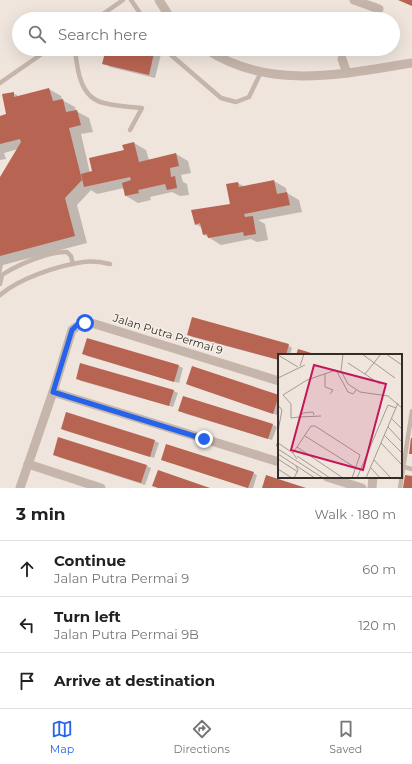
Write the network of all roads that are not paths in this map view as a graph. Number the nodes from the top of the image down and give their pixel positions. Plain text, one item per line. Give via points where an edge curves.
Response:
1 (123, 0) edge
2 (131, 0) edge
3 (159, 0) edge
4 (354, 0) edge
5 (379, 9) dead end
6 (106, 12) edge
7 (139, 12) edge
8 (167, 12) edge
9 (39, 56) edge
10 (76, 56) edge
11 (172, 56) edge
12 (220, 56) edge
13 (342, 59) dead end
14 (412, 63) edge
15 (261, 72) junction
16 (348, 73) junction
17 (0, 83) edge
18 (130, 130) dead end
19 (73, 264) junction
20 (110, 264) dead end
21 (0, 284) edge
22 (0, 295) edge
23 (278, 381) edge
24 (53, 392) junction
25 (412, 411) edge
26 (278, 462) edge
27 (28, 464) junction
28 (404, 467) junction
29 (412, 469) edge
30 (330, 478) edge
31 (373, 478) edge
32 (402, 478) edge
33 (402, 478) edge
34 (20, 488) edge
35 (101, 488) edge
36 (362, 488) edge
37 (372, 488) edge
38 (400, 488) edge

1 - 6 lane
2 - 7 lane
3 - 8 street
4 - 5 street
9 - 17 lane
10 - 18 lane via 79,78 93,99 103,103 142,108
11 - 15 lane via 221,98 236,102 249,98
12 - 15 street
13 - 16 street
14 - 16 street
15 - 16 street via 285,76 328,76
19 - 20 lane via 96,261
19 - 21 lane via 67,252 33,259 2,274
19 - 22 lane via 28,278
23 - 24 street, Jalan Putra Permai 9 via 85,323 78,324 72,330
24 - 26 street
24 - 27 street, Jalan Putra Permai 9
25 - 28 lane
27 - 34 street, Jalan Putra Permai 9
27 - 35 street
28 - 29 lane
28 - 32 lane
30 - 36 street
31 - 37 street
33 - 38 lane

